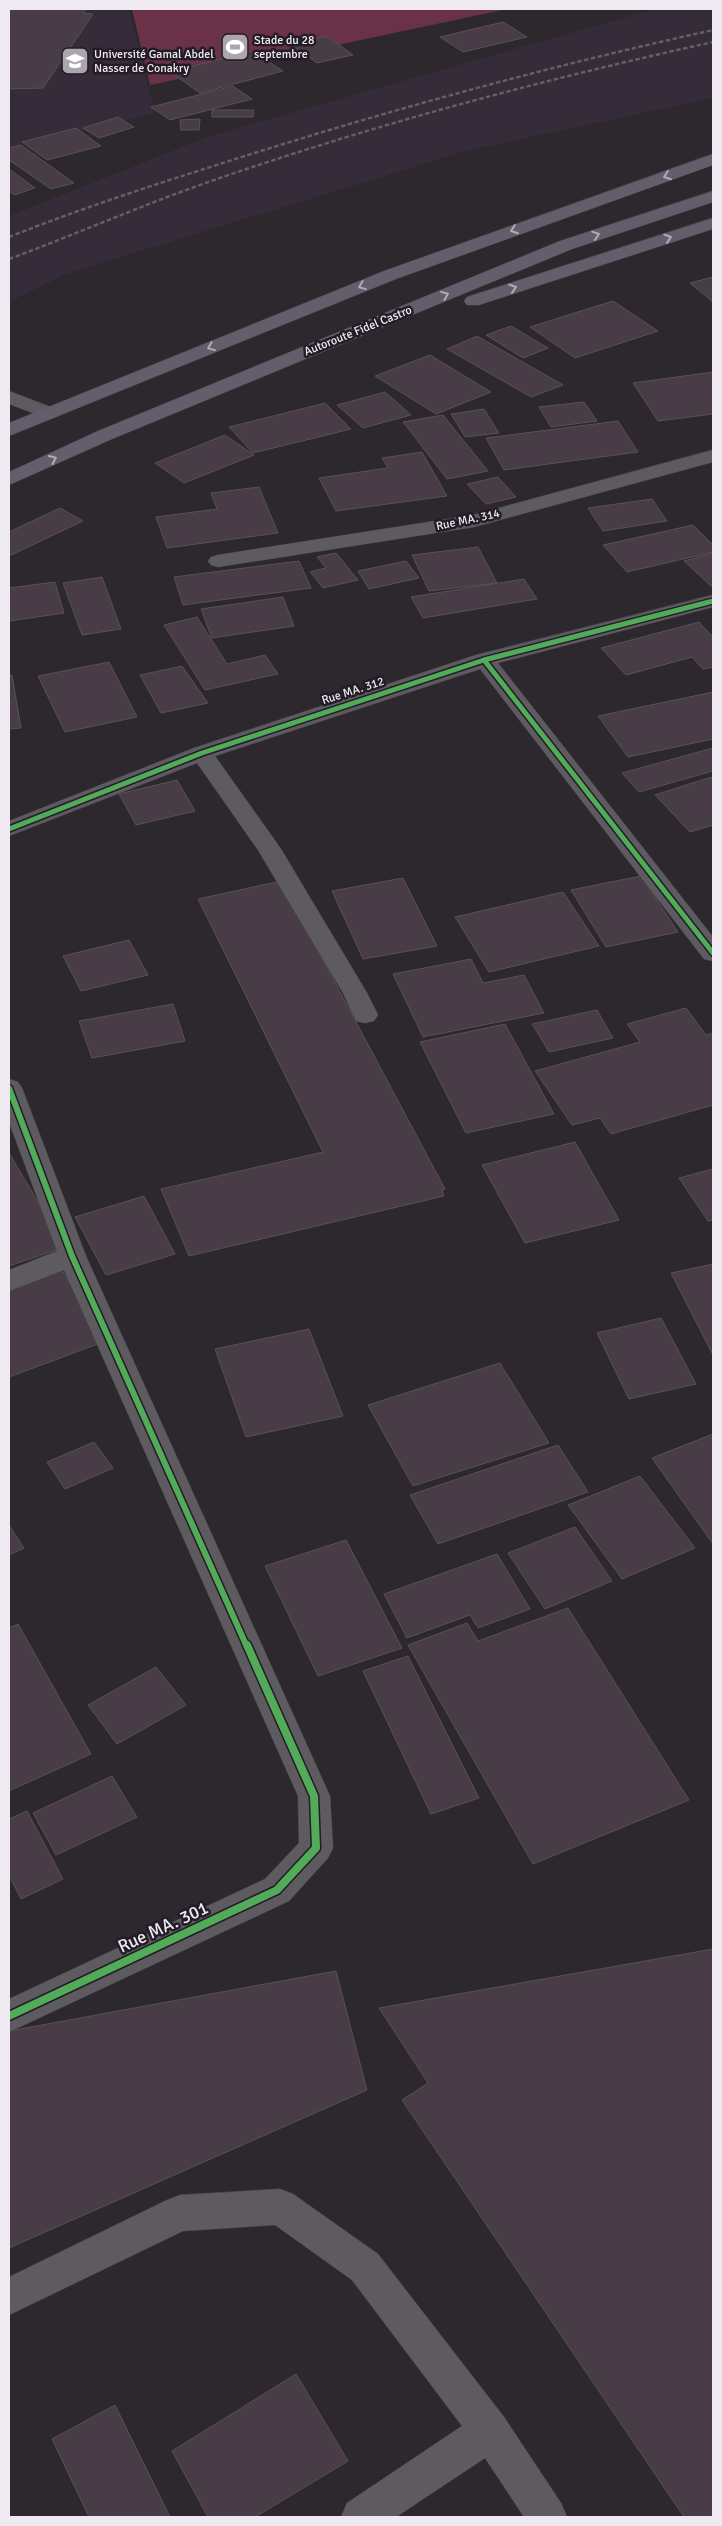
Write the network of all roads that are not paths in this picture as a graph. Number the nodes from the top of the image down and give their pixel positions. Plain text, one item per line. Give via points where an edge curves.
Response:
1 (713, 159) edge
2 (713, 196) edge
3 (713, 223) edge
4 (9, 397) edge
5 (49, 413) junction
6 (9, 430) edge
7 (105, 435) junction
8 (713, 456) edge
9 (9, 479) edge
10 (218, 561) dead end
11 (713, 601) edge
12 (484, 660) junction
13 (202, 753) junction
14 (9, 829) edge
15 (713, 953) edge
16 (365, 1016) dead end
17 (9, 1088) edge
18 (72, 1256) junction
19 (9, 1280) edge
20 (9, 2016) edge
21 (9, 2296) edge
22 (490, 2431) junction
23 (361, 2517) edge
24 (547, 2517) edge

1 -> 5 highway via 390,274
7 -> 2 highway, Autoroute Fidel Castro via 566,245
7 -> 3 highway via 239,382 404,324
4 - 5 street
5 - 6 highway
9 -> 7 highway, Autoroute Fidel Castro
8 - 10 street, Rue MA. 314 via 474,522
11 - 12 street, Rue MA. 312
12 - 13 street, Rue MA. 312
12 - 15 street
13 - 14 street, Rue MA. 312
13 - 16 street via 269,849 355,993
17 - 18 street
18 - 19 street
18 - 20 street, Rue MA. 301 via 314,1796 316,1848 277,1890
21 - 22 street via 180,2213 280,2208 366,2267
22 - 23 street
22 - 24 street

